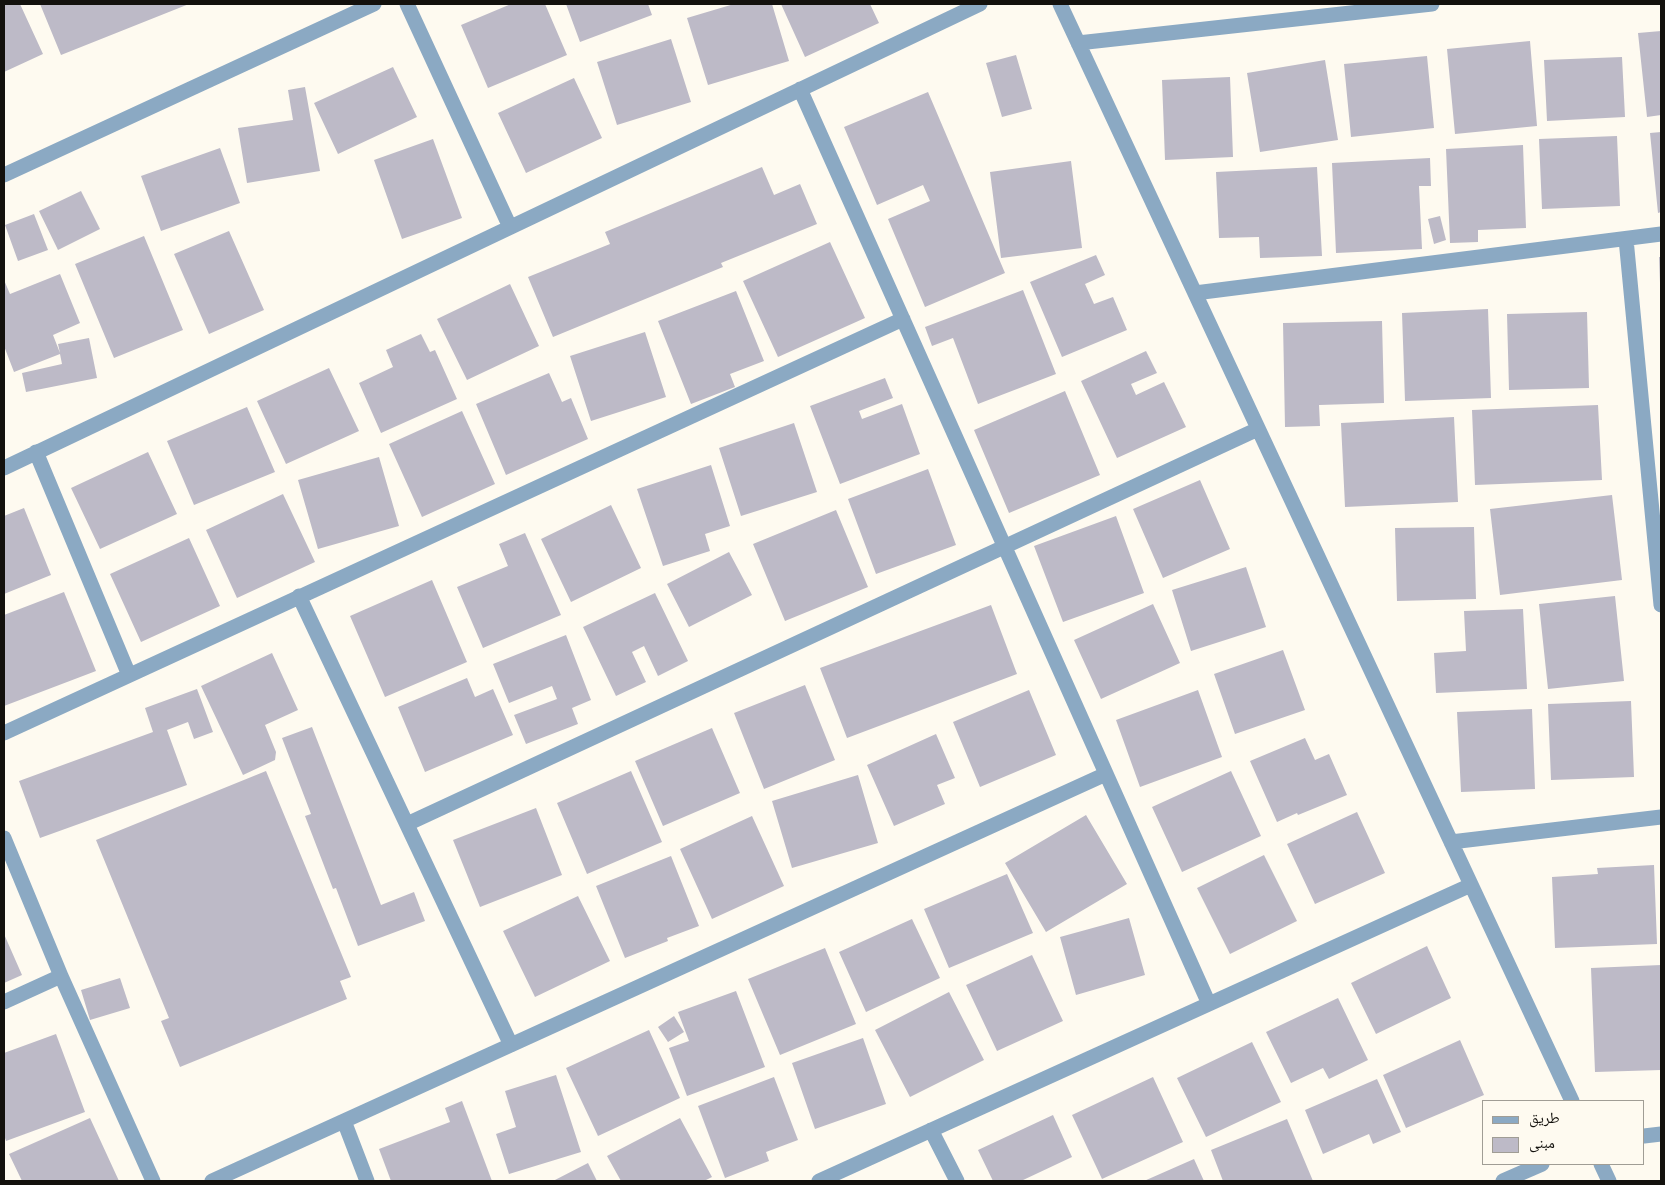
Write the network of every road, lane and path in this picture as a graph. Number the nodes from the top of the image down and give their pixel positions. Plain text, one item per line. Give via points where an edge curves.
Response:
1 (374, 4) edge
2 (407, 4) edge
3 (980, 4) edge
4 (1060, 4) edge
5 (1432, 4) edge
6 (1078, 43) junction
7 (800, 89) junction
8 (4, 175) edge
9 (510, 227) junction
10 (1661, 234) edge
11 (1626, 239) junction
12 (1195, 293) junction
13 (903, 319) junction
14 (1258, 429) junction
15 (36, 452) junction
16 (4, 468) edge
17 (1005, 547) junction
18 (300, 596) junction
19 (1661, 605) edge
20 (129, 675) junction
21 (4, 733) edge
22 (1106, 774) junction
23 (1661, 817) edge
24 (407, 824) junction
25 (4, 838) edge
26 (1451, 842) junction
27 (1471, 885) junction
28 (61, 976) junction
29 (4, 1002) edge
30 (1209, 1004) junction
31 (511, 1045) junction
32 (1572, 1100) edge
33 (344, 1121) junction
34 (931, 1130) junction
35 (1661, 1134) edge
36 (1645, 1136) edge
37 (1540, 1165) edge
38 (1602, 1165) edge
39 (153, 1181) edge
40 (212, 1181) edge
41 (367, 1181) edge
42 (819, 1181) edge
43 (956, 1181) edge
44 (1503, 1181) edge
45 (1610, 1181) edge

1 - 8 street
2 - 9 street
3 - 7 street
4 - 6 street
5 - 6 street
6 - 12 street
7 - 9 street
7 - 13 street
9 - 15 street
10 - 11 street
11 - 12 street
11 - 19 street
12 - 14 street
13 - 17 street
13 - 18 street
14 - 17 street
14 - 26 street
15 - 16 street
15 - 20 street
17 - 22 street
17 - 24 street
18 - 20 street
18 - 24 street
20 - 21 street
22 - 30 street
22 - 31 street
23 - 26 street
24 - 31 street
25 - 28 street
26 - 27 street
27 - 30 street
27 - 32 street
28 - 29 street
28 - 39 street
30 - 34 street
31 - 33 street
33 - 40 street
33 - 41 street
34 - 42 street
34 - 43 street
35 - 36 street
37 - 44 street
38 - 45 street

